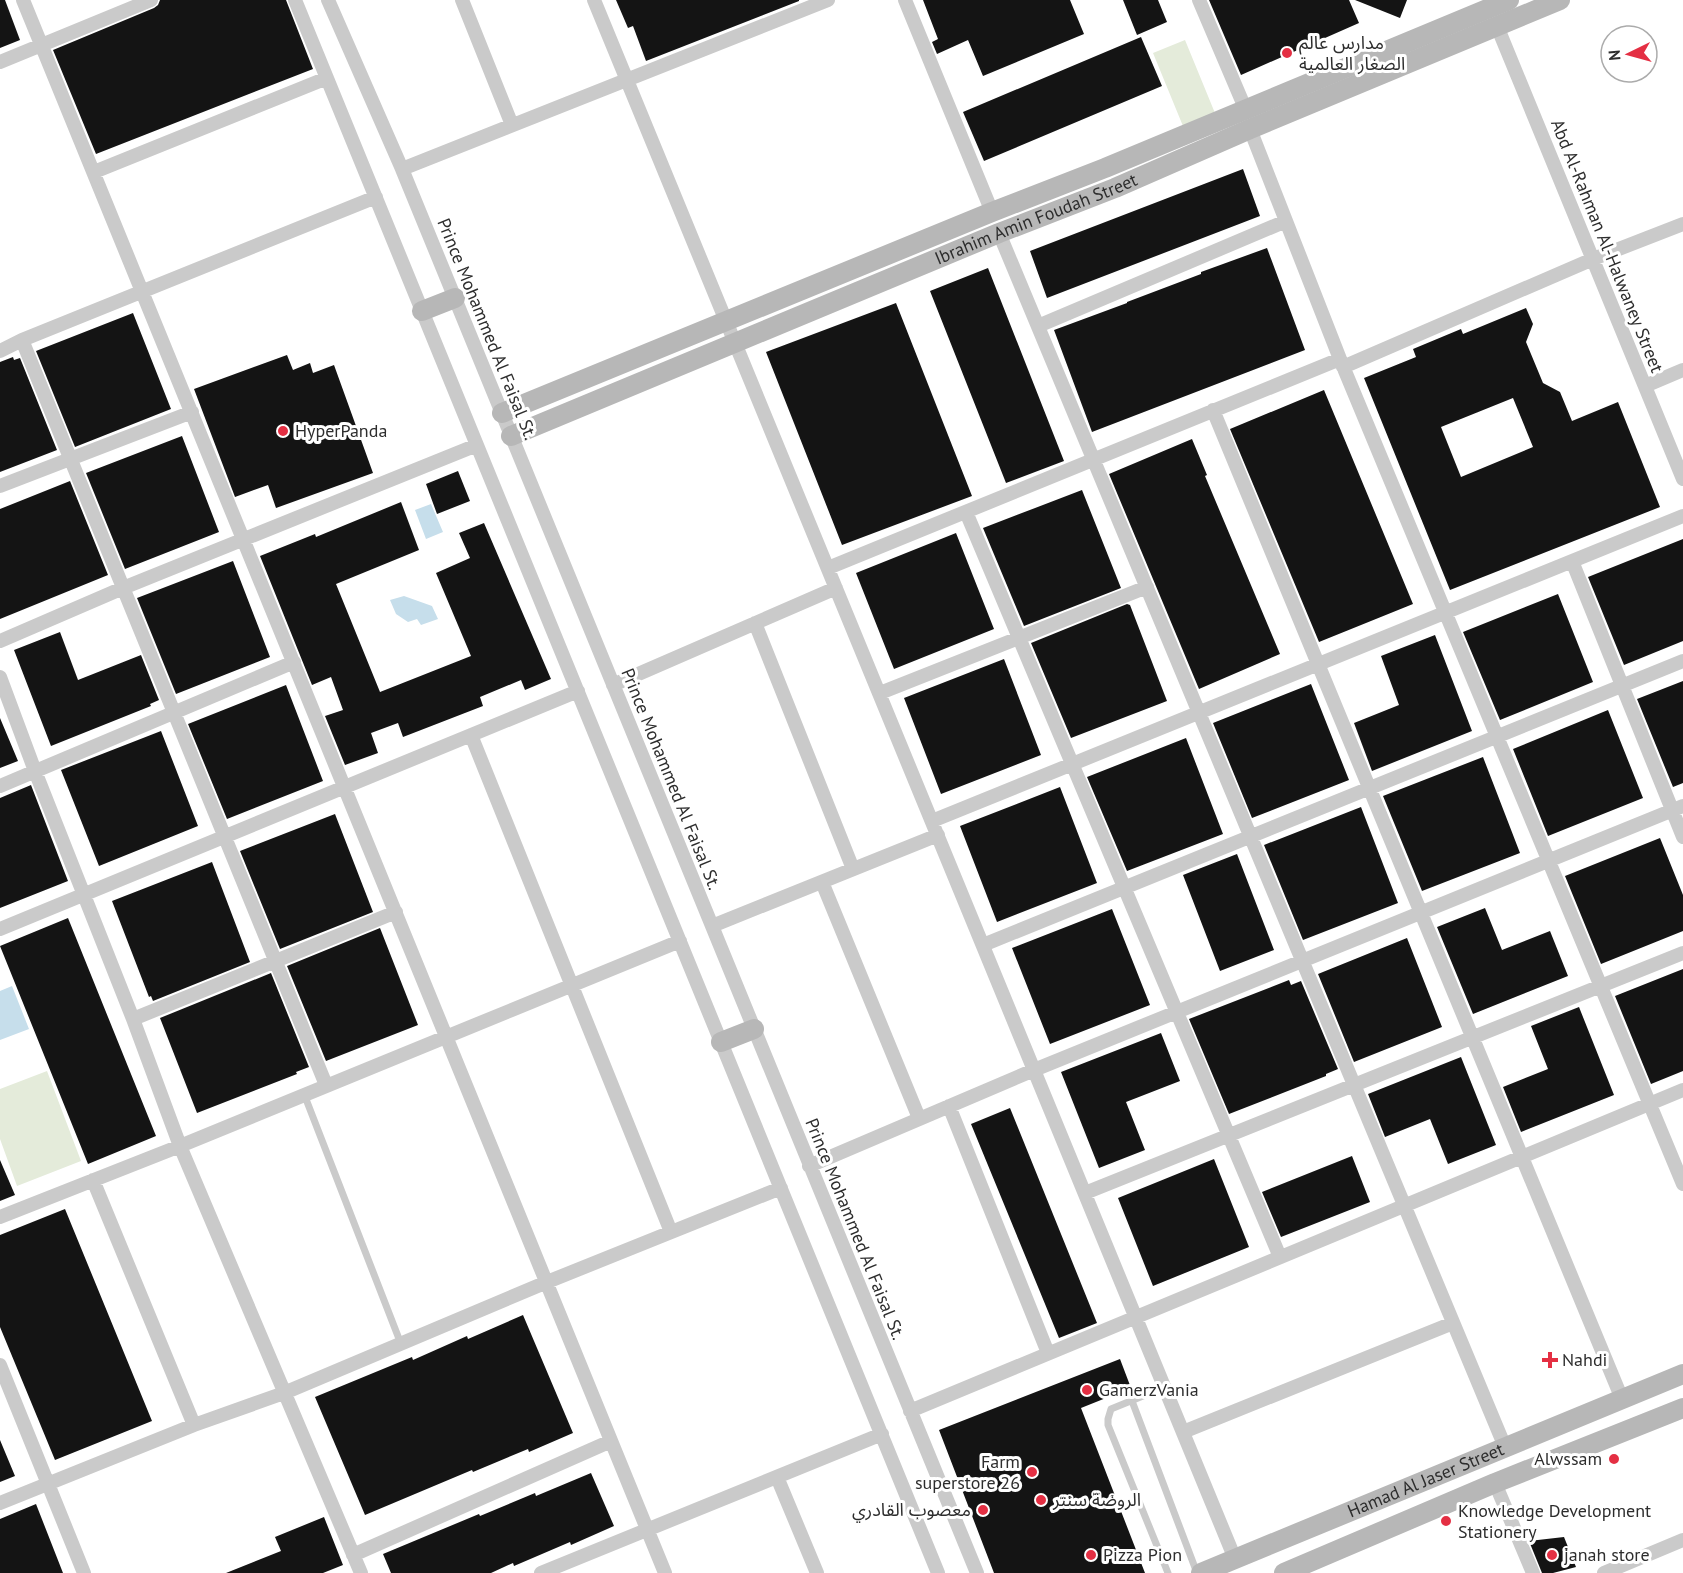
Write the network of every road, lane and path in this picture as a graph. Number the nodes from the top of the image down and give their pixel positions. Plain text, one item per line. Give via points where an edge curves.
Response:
1 (23, 0) edge
2 (151, 0) edge
3 (295, 0) edge
4 (328, 0) edge
5 (462, 0) edge
6 (594, 0) edge
7 (828, 0) edge
8 (905, 0) edge
9 (1199, 0) edge
10 (1509, 0) edge
11 (1560, 0) edge
12 (1474, 7) edge
13 (1497, 26) junction
14 (42, 45) junction
15 (0, 63) edge
16 (327, 78) junction
17 (627, 80) junction
18 (1245, 108) junction
19 (512, 125) junction
20 (1250, 129) junction
21 (1106, 168) junction
22 (402, 169) junction
23 (94, 172) junction
24 (1115, 188) junction
25 (376, 197) junction
26 (992, 212) junction
27 (1286, 221) junction
28 (1683, 224) edge
29 (999, 233) junction
30 (1593, 259) junction
31 (142, 292) junction
32 (455, 298) junction
33 (422, 311) junction
34 (727, 321) junction
35 (1038, 326) junction
36 (21, 340) junction
37 (735, 343) junction
38 (0, 351) edge
39 (655, 351) junction
40 (1342, 363) junction
41 (1683, 370) edge
42 (664, 372) junction
43 (1645, 386) junction
44 (1214, 410) junction
45 (192, 412) junction
46 (502, 413) junction
47 (511, 436) junction
48 (477, 445) junction
49 (71, 459) junction
50 (1094, 460) junction
51 (1683, 479) edge
52 (0, 486) edge
53 (966, 512) junction
54 (1683, 516) edge
55 (243, 539) junction
56 (1572, 561) junction
57 (828, 568) junction
58 (1147, 587) junction
59 (123, 588) junction
60 (836, 588) junction
61 (1445, 612) junction
62 (755, 623) junction
63 (1019, 637) junction
64 (0, 641) edge
65 (1683, 661) edge
66 (294, 662) junction
67 (1318, 664) junction
68 (0, 677) edge
69 (613, 685) junction
70 (1622, 686) junction
71 (578, 691) junction
72 (880, 693) junction
73 (174, 711) junction
74 (1199, 712) junction
75 (471, 735) junction
76 (1497, 736) junction
77 (1072, 764) junction
78 (34, 771) junction
79 (0, 786) edge
80 (344, 787) junction
81 (1370, 788) junction
82 (1678, 809) edge
83 (932, 821) junction
84 (938, 835) junction
85 (225, 836) junction
86 (1251, 836) junction
87 (1683, 837) edge
88 (1549, 861) junction
89 (853, 869) junction
90 (822, 882) junction
91 (1124, 888) junction
92 (83, 896) junction
93 (396, 912) junction
94 (1421, 913) junction
95 (712, 926) junction
96 (0, 929) edge
97 (680, 941) junction
98 (983, 945) junction
99 (1683, 953) edge
100 (276, 961) junction
101 (1302, 961) junction
102 (572, 985) junction
103 (1601, 986) junction
104 (1177, 1012) junction
105 (133, 1019) junction
106 (754, 1029) junction
107 (446, 1036) junction
108 (1473, 1037) junction
109 (721, 1042) junction
110 (1034, 1070) junction
111 (326, 1085) junction
112 (1354, 1085) junction
113 (1683, 1090) edge
114 (304, 1094) junction
115 (1650, 1104) junction
116 (949, 1106) junction
117 (919, 1118) junction
118 (1229, 1135) junction
119 (180, 1146) junction
120 (1522, 1157) junction
121 (809, 1166) junction
122 (93, 1180) junction
123 (1683, 1184) edge
124 (781, 1188) junction
125 (1085, 1193) junction
126 (1404, 1206) junction
127 (0, 1217) edge
128 (671, 1232) junction
129 (1280, 1257) junction
130 (547, 1282) junction
131 (1136, 1317) junction
132 (1453, 1323) junction
133 (401, 1344) junction
134 (1048, 1353) junction
135 (0, 1365) edge
136 (1683, 1374) edge
137 (1165, 1387) junction
138 (284, 1393) junction
139 (1622, 1399) junction
140 (1132, 1401) junction
141 (1683, 1408) edge
142 (910, 1411) junction
143 (194, 1425) junction
144 (1183, 1432) junction
145 (882, 1434) junction
146 (611, 1440) junction
147 (1505, 1447) junction
148 (777, 1477) junction
149 (48, 1483) junction
150 (1495, 1483) junction
151 (0, 1503) edge
152 (648, 1530) junction
153 (1683, 1540) edge
154 (353, 1555) junction
155 (1235, 1559) junction
156 (84, 1573) edge
157 (361, 1573) edge
158 (541, 1573) edge
159 (665, 1573) edge
160 (817, 1573) edge
161 (938, 1573) edge
162 (977, 1573) edge
163 (1168, 1573) edge
164 (1199, 1573) edge
165 (1284, 1573) edge
166 (1533, 1573) edge
167 (1604, 1573) edge

1 - 14 street
2 - 14 street
3 - 16 street
4 - 22 street, Prince Mohammed Al Faisal St.
5 - 19 street
6 - 17 street
7 - 17 street
8 - 26 street
9 - 18 street
10 - 12 street, Ibrahim Amin Foudah Street
11 - 13 street, Ibrahim Amin Foudah Street
12 - 18 street, Ibrahim Amin Foudah Street
13 - 20 street, Ibrahim Amin Foudah Street
13 - 30 street, Abd Al-Rahman Al-Halwaney Street
14 - 15 street
14 - 23 street
16 - 23 street
16 - 25 street
17 - 19 street
17 - 34 street
18 - 21 street, Ibrahim Amin Foudah Street
19 - 22 street
20 - 24 street, Ibrahim Amin Foudah Street
20 - 27 street
21 - 24 street
21 - 26 street, Ibrahim Amin Foudah Street
22 - 32 street, Prince Mohammed Al Faisal St.
23 - 31 street
24 - 29 street, Ibrahim Amin Foudah Street
25 - 31 street
25 - 33 street
26 - 34 street, Ibrahim Amin Foudah Street
27 - 35 street
27 - 40 street
28 - 30 street
29 - 35 street
29 - 37 street, Ibrahim Amin Foudah Street
30 - 40 street
30 - 43 street, Abd Al-Rahman Al-Halwaney Street
31 - 36 street
31 - 45 street
32 - 33 street
32 - 46 street, Prince Mohammed Al Faisal St.
33 - 48 street
34 - 37 street
34 - 39 street, Ibrahim Amin Foudah Street
35 - 50 street
36 - 38 street
36 - 49 street
37 - 42 street, Ibrahim Amin Foudah Street
37 - 57 street
39 - 42 street
39 - 46 street, Ibrahim Amin Foudah Street
40 - 44 street
40 - 61 street
41 - 43 street
42 - 47 street, Ibrahim Amin Foudah Street
43 - 51 street, Abd Al-Rahman Al-Halwaney Street
44 - 50 street
44 - 67 street
45 - 49 street
45 - 55 street
46 - 47 street, Prince Mohammed Al Faisal St.
47 - 69 street, Prince Mohammed Al Faisal St.
48 - 55 street
48 - 71 street
49 - 52 street
49 - 59 street
50 - 53 street
50 - 58 street
53 - 57 street
53 - 63 street
54 - 56 street
55 - 59 street
55 - 66 street
56 - 61 street
56 - 70 street
57 - 60 street
58 - 63 street
58 - 74 street
59 - 64 street
59 - 73 street
60 - 62 street
60 - 72 street
61 - 67 street
61 - 76 street
62 - 69 street
62 - 89 street
63 - 72 street
63 - 77 street
65 - 70 street
66 - 73 street
66 - 80 street
67 - 74 street
67 - 81 street
68 - 78 street
69 - 95 street, Prince Mohammed Al Faisal St.
70 - 76 street
70 - 82 street
71 - 75 street
71 - 97 street
72 - 83 street
73 - 78 street
73 - 85 street
74 - 77 street
74 - 86 street
75 - 80 street
75 - 102 street
76 - 81 street
76 - 88 street
77 - 83 street
77 - 91 street
78 - 79 street
78 - 92 street
80 - 85 street
80 - 93 street
81 - 86 street
81 - 94 street
82 - 87 street
82 - 88 street
83 - 84 street
84 - 89 street
84 - 98 street
85 - 92 street
85 - 100 street
86 - 91 street
86 - 101 street
88 - 94 street
88 - 103 street
89 - 90 street
90 - 95 street
90 - 117 street
91 - 98 street
91 - 104 street
92 - 96 street
92 - 105 street
93 - 100 street
93 - 107 street
94 - 101 street
94 - 108 street
95 - 106 street, Prince Mohammed Al Faisal St.
97 - 102 street
97 - 109 street
98 - 110 street
99 - 103 street
100 - 105 street
100 - 111 street
101 - 104 street
101 - 112 street
102 - 107 street
102 - 128 street
103 - 108 street
103 - 115 street
104 - 110 street
104 - 118 street
105 - 119 street
106 - 109 street
106 - 121 street, Prince Mohammed Al Faisal St.
107 - 111 street
107 - 130 street
108 - 112 street
108 - 120 street
109 - 124 street
110 - 116 street
110 - 125 street
111 - 114 street
112 - 118 street
112 - 126 street
113 - 115 street
114 - 119 street
114 - 133 lane
115 - 120 street
115 - 123 street
116 - 117 street
116 - 134 street
117 - 121 street
118 - 125 street
118 - 129 street
119 - 122 street
119 - 138 street
120 - 126 street
120 - 139 street
121 - 142 street, Prince Mohammed Al Faisal St.
122 - 127 street
122 - 143 street
124 - 128 street
124 - 145 street
125 - 131 street
126 - 129 street
126 - 132 street
128 - 130 street
129 - 131 street
130 - 133 street
130 - 146 street
131 - 134 street
131 - 137 street
132 - 144 street
132 - 147 street
133 - 138 street
134 - 142 street
135 - 149 street
136 - 139 street, Hamad Al Jaser Street
137 - 140 lane
137 - 144 street
138 - 143 street
138 - 154 street
139 - 147 street, Hamad Al Jaser Street
140 - 163 lane via 1111,1409 1108,1425
140 - 164 lane
141 - 150 street, Hamad Al Jaser Street
142 - 162 street, Prince Mohammed Al Faisal St.
143 - 149 street
144 - 155 street
145 - 148 street
145 - 161 street
146 - 152 street
146 - 154 street
147 - 155 street, Hamad Al Jaser Street
148 - 152 street
148 - 160 street
149 - 151 street
149 - 156 street
150 - 165 street, Hamad Al Jaser Street
150 - 166 street
152 - 158 street
152 - 159 street
153 - 167 street
154 - 157 street
155 - 164 street, Hamad Al Jaser Street

